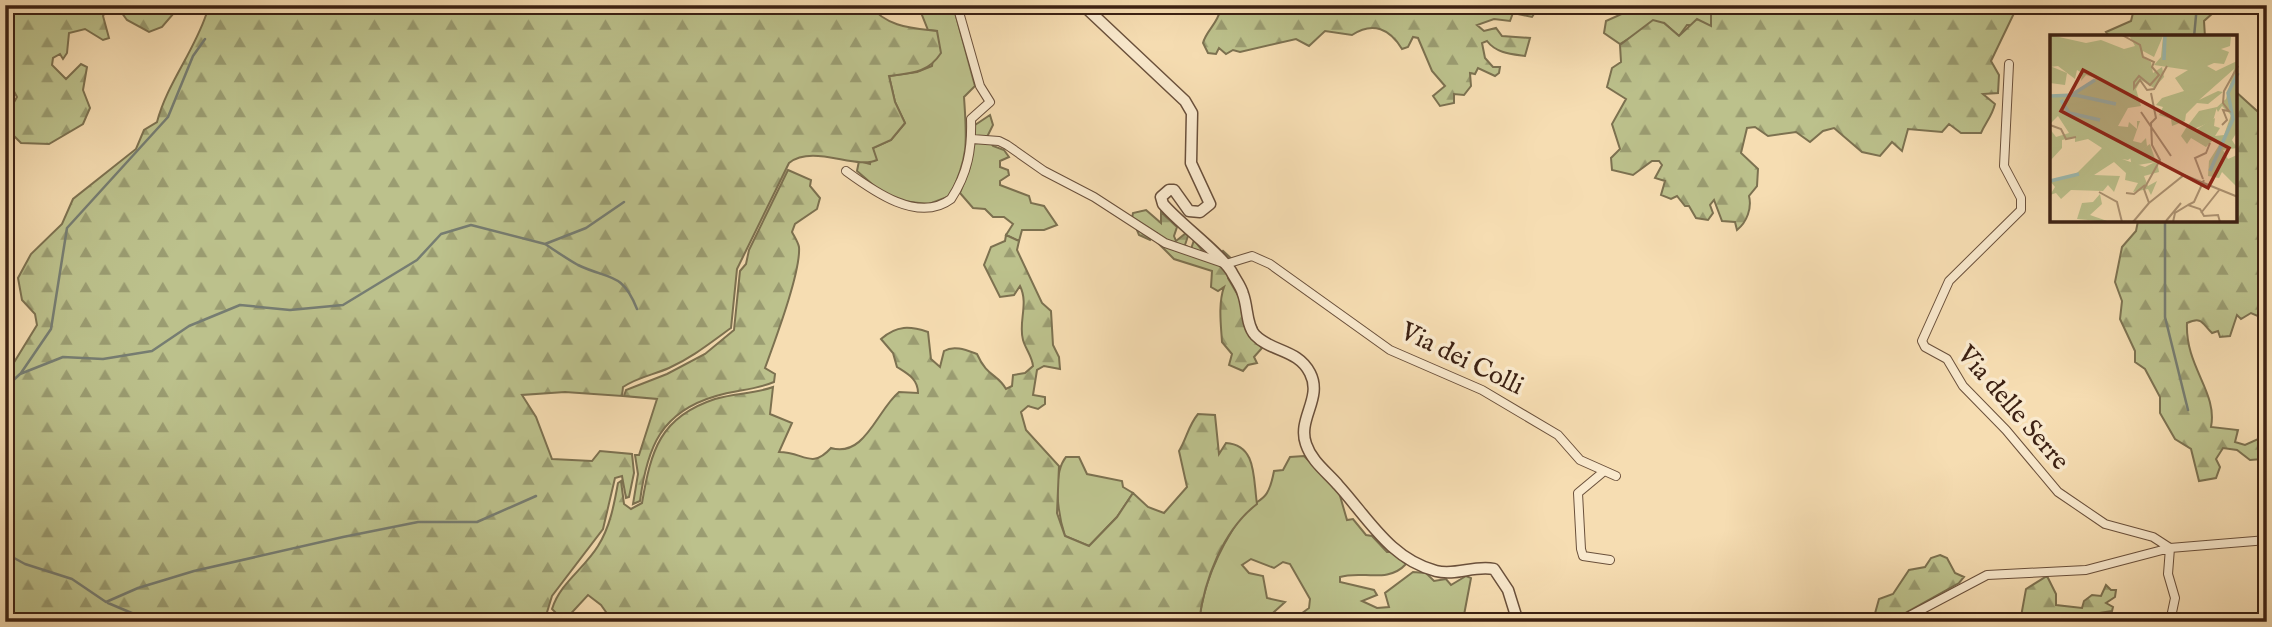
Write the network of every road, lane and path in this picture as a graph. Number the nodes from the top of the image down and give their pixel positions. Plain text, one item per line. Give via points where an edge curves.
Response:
1 (957, 5) edge
2 (1083, 5) edge
3 (2009, 64) dead end
4 (972, 139) junction
5 (846, 171) dead end
6 (1226, 264) junction
7 (1602, 473) junction
8 (1616, 476) dead end
9 (2267, 540) edge
10 (2170, 548) junction
11 (1610, 560) dead end
12 (1518, 622) edge
13 (1898, 622) edge
14 (2170, 622) edge

1 - 4 street via 980,86 990,102 971,119
2 - 6 street via 1177,90 1192,113 1191,163 1210,204 1200,212 1189,211 1174,190 1161,197 1171,213
3 - 10 street, Via delle Serre via 2004,166 2021,198 2021,210 1949,281 1922,341 1947,359 1963,386 2058,492 2105,524 2153,537
4 - 5 street via 958,188 951,199 939,205 891,202
4 - 6 street via 999,141 1165,243
6 - 7 street, Via dei Colli via 1252,256 1270,264 1390,350 1492,395 1558,435 1580,460
6 - 12 street via 1243,292 1255,335 1300,359 1310,373 1316,392 1304,442 1312,459 1371,528 1424,567 1452,573 1494,569 1508,590
7 - 8 street, Via dei Colli
7 - 11 street via 1578,493 1581,549 1583,556
9 - 10 street
10 - 13 street via 2086,570 1987,575
10 - 14 street via 2168,574 2175,598

